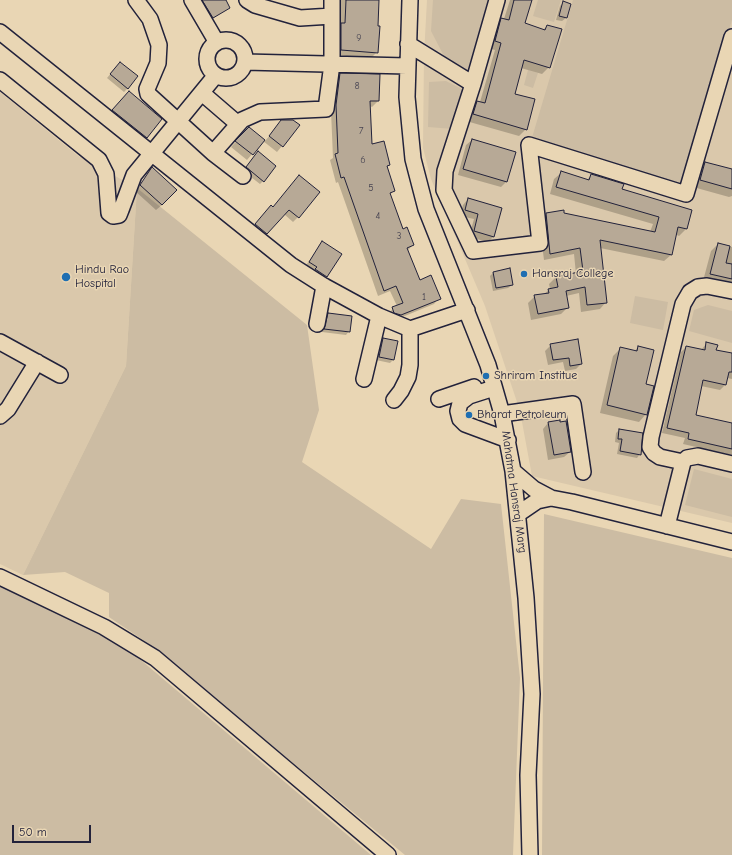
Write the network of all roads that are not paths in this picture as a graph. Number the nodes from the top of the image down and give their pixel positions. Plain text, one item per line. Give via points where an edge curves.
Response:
1 (136, 0) edge
2 (192, 0) edge
3 (247, 0) edge
4 (332, 0) edge
5 (410, 0) edge
6 (497, 0) edge
7 (332, 16) junction
8 (0, 32) edge
9 (732, 37) edge
10 (216, 41) junction
11 (408, 44) junction
12 (245, 62) junction
13 (332, 64) junction
14 (407, 66) junction
15 (216, 75) junction
16 (0, 80) edge
17 (473, 84) junction
18 (202, 93) junction
19 (177, 122) junction
20 (238, 124) junction
21 (152, 152) junction
22 (214, 153) junction
23 (243, 176) dead end
24 (324, 286) junction
25 (732, 292) edge
26 (467, 310) junction
27 (379, 316) junction
28 (317, 324) dead end
29 (410, 329) junction
30 (0, 342) edge
31 (37, 362) junction
32 (60, 375) dead end
33 (364, 379) dead end
34 (493, 384) junction
35 (439, 399) dead end
36 (394, 400) dead end
37 (502, 414) junction
38 (0, 416) edge
39 (508, 440) junction
40 (683, 462) junction
41 (732, 464) edge
42 (513, 471) junction
43 (583, 472) dead end
44 (551, 498) junction
45 (518, 514) junction
46 (667, 526) junction
47 (732, 542) edge
48 (0, 577) edge
49 (388, 855) edge
50 (530, 855) edge

1 - 19 street via 150,19 159,45 159,58 147,92
2 - 10 street
3 - 7 street via 255,5 300,18
4 - 7 street
5 - 11 street, Mahatma Hansraj Marg
6 - 17 street
7 - 13 street
8 - 21 street
9 - 17 street via 686,194 529,145 540,242 473,251 444,190 445,171
10 - 12 street via 236,42 242,48
10 - 15 street via 207,56 207,63
11 - 14 street, Mahatma Hansraj Marg
11 - 17 street
12 - 13 street
12 - 15 street via 242,69 230,78
13 - 14 street
13 - 20 street via 326,109 260,112
14 - 26 street, Mahatma Hansraj Marg via 413,159 426,209
15 - 18 street
16 - 21 street via 99,160 106,174 109,213 113,216 119,215 134,176
18 - 19 street
18 - 20 street
19 - 21 street
19 - 22 street
20 - 22 street
21 - 24 street via 292,265
22 - 23 street
24 - 27 street
24 - 28 street
25 - 40 street via 708,286 698,287 690,292 683,304 650,437 650,447 660,457
26 - 29 street
26 - 34 street, Mahatma Hansraj Marg
27 - 29 street
27 - 33 street
29 - 36 street via 408,377
30 - 31 street
31 - 32 street
31 - 38 street via 8,409
34 - 35 street
34 - 37 street, Mahatma Hansraj Marg
34 - 39 street via 460,403 458,412 465,424
37 - 39 street, Mahatma Hansraj Marg
37 - 43 street via 573,404
39 - 42 street, Mahatma Hansraj Marg
40 - 41 street via 692,456 698,456
40 - 46 street
42 - 44 street via 534,489
42 - 45 street, Mahatma Hansraj Marg
44 - 45 street via 537,501
44 - 46 street
45 - 50 street, Mahatma Hansraj Marg via 532,694 528,783
46 - 47 street
48 - 49 street via 104,627 155,658

